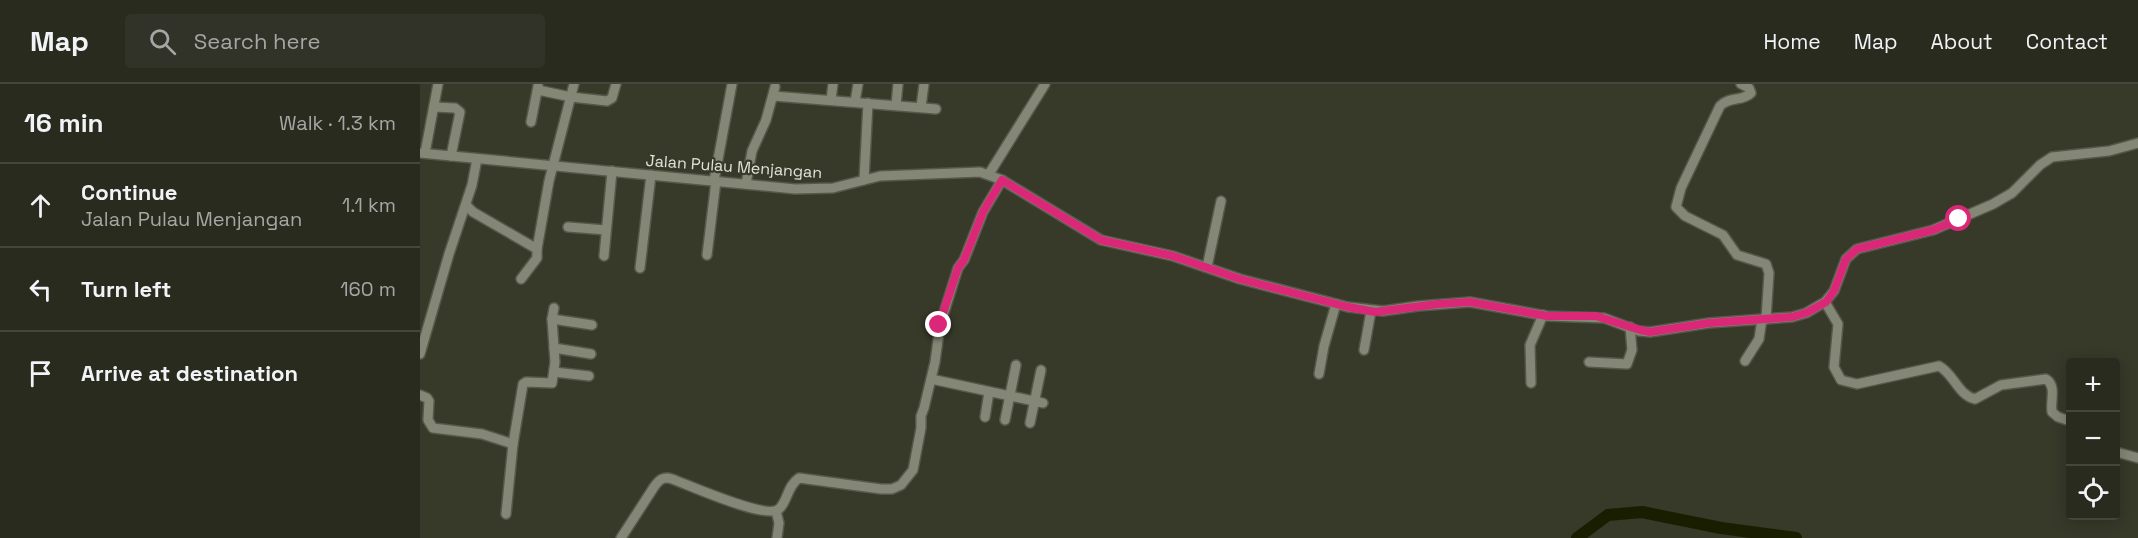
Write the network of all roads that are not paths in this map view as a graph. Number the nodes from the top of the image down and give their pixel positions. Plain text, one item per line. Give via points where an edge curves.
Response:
1 (438, 84) edge
2 (574, 84) edge
3 (616, 84) edge
4 (732, 84) edge
5 (833, 84) edge
6 (858, 84) edge
7 (898, 84) edge
8 (924, 84) edge
9 (1045, 84) edge
10 (1741, 84) edge
11 (538, 87) edge
12 (559, 89) edge
13 (571, 97) junction
14 (831, 100) junction
15 (855, 102) junction
16 (868, 103) junction
17 (896, 105) junction
18 (434, 107) junction
19 (921, 107) junction
20 (936, 108) dead end
21 (531, 122) dead end
22 (2138, 143) edge
23 (422, 153) edge
24 (451, 156) junction
25 (477, 159) junction
26 (553, 166) junction
27 (612, 171) junction
28 (989, 174) junction
29 (651, 175) junction
30 (864, 180) junction
31 (1002, 180) junction
32 (715, 181) junction
33 (746, 184) junction
34 (1221, 201) dead end
35 (466, 205) junction
36 (568, 227) dead end
37 (606, 230) junction
38 (537, 249) junction
39 (707, 255) dead end
40 (604, 256) dead end
41 (1207, 267) junction
42 (640, 268) dead end
43 (521, 279) dead end
44 (1826, 302) junction
45 (1336, 304) junction
46 (554, 308) dead end
47 (1371, 311) junction
48 (1543, 315) junction
49 (552, 319) junction
50 (1764, 319) junction
51 (424, 325) edge
52 (592, 325) dead end
53 (1630, 327) junction
54 (554, 348) junction
55 (1364, 350) dead end
56 (420, 354) edge
57 (591, 354) dead end
58 (1744, 361) dead end
59 (1589, 362) dead end
60 (1016, 365) dead end
61 (1041, 370) dead end
62 (554, 372) junction
63 (1318, 374) dead end
64 (589, 376) dead end
65 (931, 379) junction
66 (1530, 383) dead end
67 (989, 392) junction
68 (420, 395) edge
69 (1010, 396) junction
70 (1039, 403) junction
71 (985, 417) dead end
72 (2066, 419) edge
73 (1005, 420) dead end
74 (1030, 423) dead end
75 (513, 444) junction
76 (2120, 453) edge
77 (2138, 458) edge
78 (776, 511) junction
79 (506, 514) dead end
80 (621, 538) edge
81 (777, 538) edge

1 - 18 street
2 - 13 street
3 - 13 street via 610,101
4 - 32 street
5 - 14 street
6 - 15 street
7 - 17 street
8 - 19 street
9 - 28 street
10 - 50 street via 1751,93 1720,106 1681,188 1676,207 1685,216 1723,235 1737,255 1766,264 1769,273
11 - 12 street
11 - 21 street
12 - 13 street
13 - 26 street
14 - 15 street
14 - 33 street via 774,91 752,151
15 - 16 street
16 - 17 street
16 - 30 street
17 - 19 street
18 - 23 street
18 - 24 street via 460,112
19 - 20 street
22 - 44 street via 2109,152 2052,157 2012,193 1993,204 1933,230 1857,249 1846,259
23 - 24 street, Jalan Pulau Menjangan
24 - 25 street, Jalan Pulau Menjangan
25 - 26 street, Jalan Pulau Menjangan
25 - 35 street
26 - 27 street, Jalan Pulau Menjangan
26 - 38 street
27 - 29 street, Jalan Pulau Menjangan
27 - 37 street
28 - 30 street, Jalan Pulau Menjangan via 880,176
28 - 31 street, Jalan Pulau Menjangan
29 - 32 street, Jalan Pulau Menjangan
29 - 42 street
30 - 33 street, Jalan Pulau Menjangan via 816,189
31 - 41 street, Jalan Pulau Menjangan via 1101,240
31 - 65 street via 983,212 957,272 938,329
32 - 33 street, Jalan Pulau Menjangan
32 - 39 street
34 - 41 street
35 - 38 street
35 - 51 street
36 - 37 street
37 - 40 street
38 - 43 street via 537,258
41 - 45 street, Jalan Pulau Menjangan
44 - 50 street, Jalan Pulau Menjangan via 1792,317
44 - 72 street via 1837,323 1835,372 1845,382 1857,384 1939,366 1975,399 2001,385 2046,379 2052,387 2052,412
45 - 47 street, Jalan Pulau Menjangan
45 - 63 street
46 - 49 street
47 - 48 street, Jalan Pulau Menjangan via 1470,302
47 - 55 street
48 - 53 street, Jalan Pulau Menjangan via 1596,316
48 - 66 street via 1530,345
49 - 52 street
49 - 54 street
50 - 53 street, Jalan Pulau Menjangan via 1650,332
50 - 58 street via 1759,339
51 - 56 street
53 - 59 street via 1632,350 1627,364
54 - 57 street
54 - 62 street
60 - 69 street
61 - 70 street
62 - 64 street
62 - 75 street via 552,383 523,384
65 - 67 street
65 - 78 street via 913,470 902,485 888,489 798,478
67 - 69 street
67 - 71 street
68 - 75 street via 429,402 428,420 433,428 482,434
69 - 70 street
69 - 73 street
70 - 74 street
75 - 79 street
76 - 77 street
78 - 80 street via 753,508 664,477
78 - 81 street

